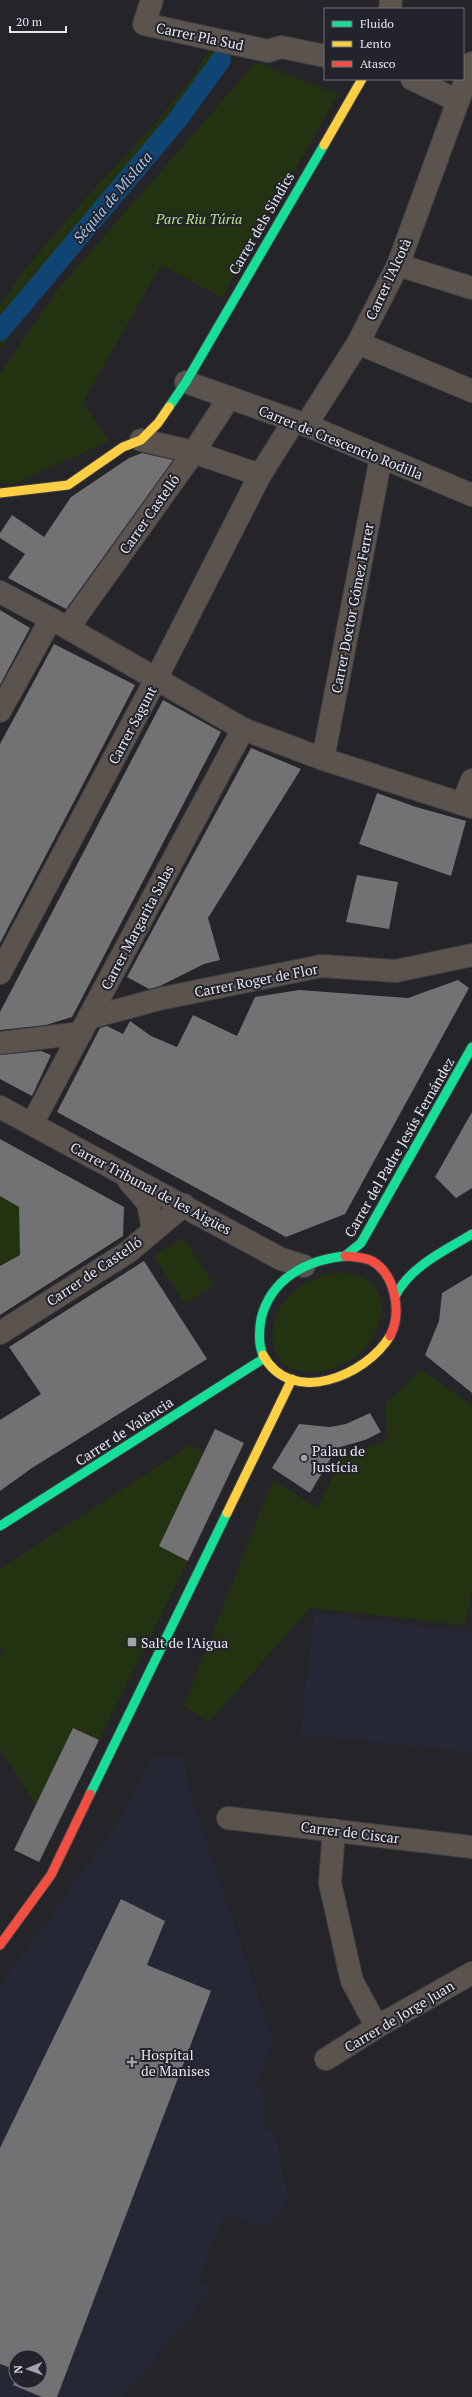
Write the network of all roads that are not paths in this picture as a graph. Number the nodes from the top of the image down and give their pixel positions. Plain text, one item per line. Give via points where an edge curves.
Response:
1 (152, 0) edge
2 (324, 56) edge
3 (472, 63) edge
4 (361, 80) edge
5 (414, 80) edge
6 (458, 101) junction
7 (398, 265) junction
8 (472, 288) edge
9 (358, 343) junction
10 (186, 382) junction
11 (472, 391) edge
12 (229, 398) junction
13 (300, 423) junction
14 (141, 440) junction
15 (193, 452) junction
16 (382, 457) junction
17 (260, 475) junction
18 (0, 493) edge
19 (472, 495) edge
20 (0, 592) edge
21 (60, 624) junction
22 (156, 679) junction
23 (0, 711) edge
24 (243, 729) junction
25 (323, 759) junction
26 (472, 780) edge
27 (467, 805) edge
28 (472, 955) edge
29 (0, 973) edge
30 (85, 1026) junction
31 (0, 1043) edge
32 (472, 1047) edge
33 (0, 1107) edge
34 (32, 1124) junction
35 (122, 1172) junction
36 (184, 1205) junction
37 (153, 1229) junction
38 (472, 1234) edge
39 (345, 1256) junction
40 (304, 1266) junction
41 (395, 1296) junction
42 (0, 1333) edge
43 (263, 1359) junction
44 (292, 1380) junction
45 (1, 1523) edge
46 (228, 1818) dead end
47 (334, 1830) junction
48 (472, 1847) edge
49 (0, 1945) edge
50 (472, 1973) edge
51 (377, 2027) junction
52 (326, 2059) dead end

1 - 2 street, Carrer Pla Sud via 144,24 268,51 281,47
3 - 6 street, Carrer l'Alcotà
4 - 10 main road, Carrer dels Sindics
5 - 6 street
6 - 7 street, Carrer l'Alcotà
7 - 8 street
7 - 9 street, Carrer l'Alcotà
9 - 11 street
9 - 13 street, Carrer l'Alcotà
10 - 12 street, Carrer de Crescencio Rodilla
10 - 14 main road, Carrer dels Sindics via 158,422
12 - 13 street, Carrer de Crescencio Rodilla
12 - 15 street, Carrer Castelló
13 - 16 street, Carrer de Crescencio Rodilla
13 - 17 street, Carrer Sagunt
14 - 15 street
14 - 18 main road via 123,447 68,485
15 - 17 street
15 - 21 street, Carrer Castelló
16 - 19 street, Carrer de Crescencio Rodilla
16 - 25 street, Carrer Doctor Gómez Ferrer
17 - 22 street, Carrer Sagunt
20 - 21 street
21 - 22 street
21 - 23 street, Carrer Castelló
22 - 24 street
22 - 29 street, Carrer Sagunt
24 - 25 street
24 - 30 street, Carrer Margarita Salas
25 - 27 street
26 - 27 street
28 - 30 street, Carrer Roger de Flor via 396,971 321,966 159,999
30 - 31 street, Carrer Roger de Flor
30 - 34 street, Carrer Margarita Salas
32 - 39 main road, Carrer del Padre Jesús Fernández via 361,1243
33 - 34 street, Carrer Tribunal de les Aigües
34 - 35 street, Carrer Tribunal de les Aigües
35 - 36 street, Carrer Tribunal de les Aigües
35 - 37 street via 148,1203
36 - 37 street, Carrer de Castelló
36 - 40 street, Carrer Tribunal de les Aigües via 281,1259
37 - 42 street, Carrer de Castelló via 128,1252
38 - 41 main road via 421,1266 399,1287
39 - 40 main road via 315,1261
39 - 41 main road via 361,1258 376,1265 391,1282
40 - 43 main road via 276,1288 266,1304 258,1335
41 - 44 main road via 396,1318 393,1331 371,1361 358,1370 319,1382
43 - 44 main road via 276,1371
43 - 45 main road, Carrer de València
44 - 49 main road via 51,1874
46 - 47 street, Carrer de Ciscar
47 - 48 street, Carrer de Ciscar
47 - 51 street via 330,1883 352,1981
50 - 51 street, Carrer de Jorge Juan
51 - 52 street, Carrer de Jorge Juan

